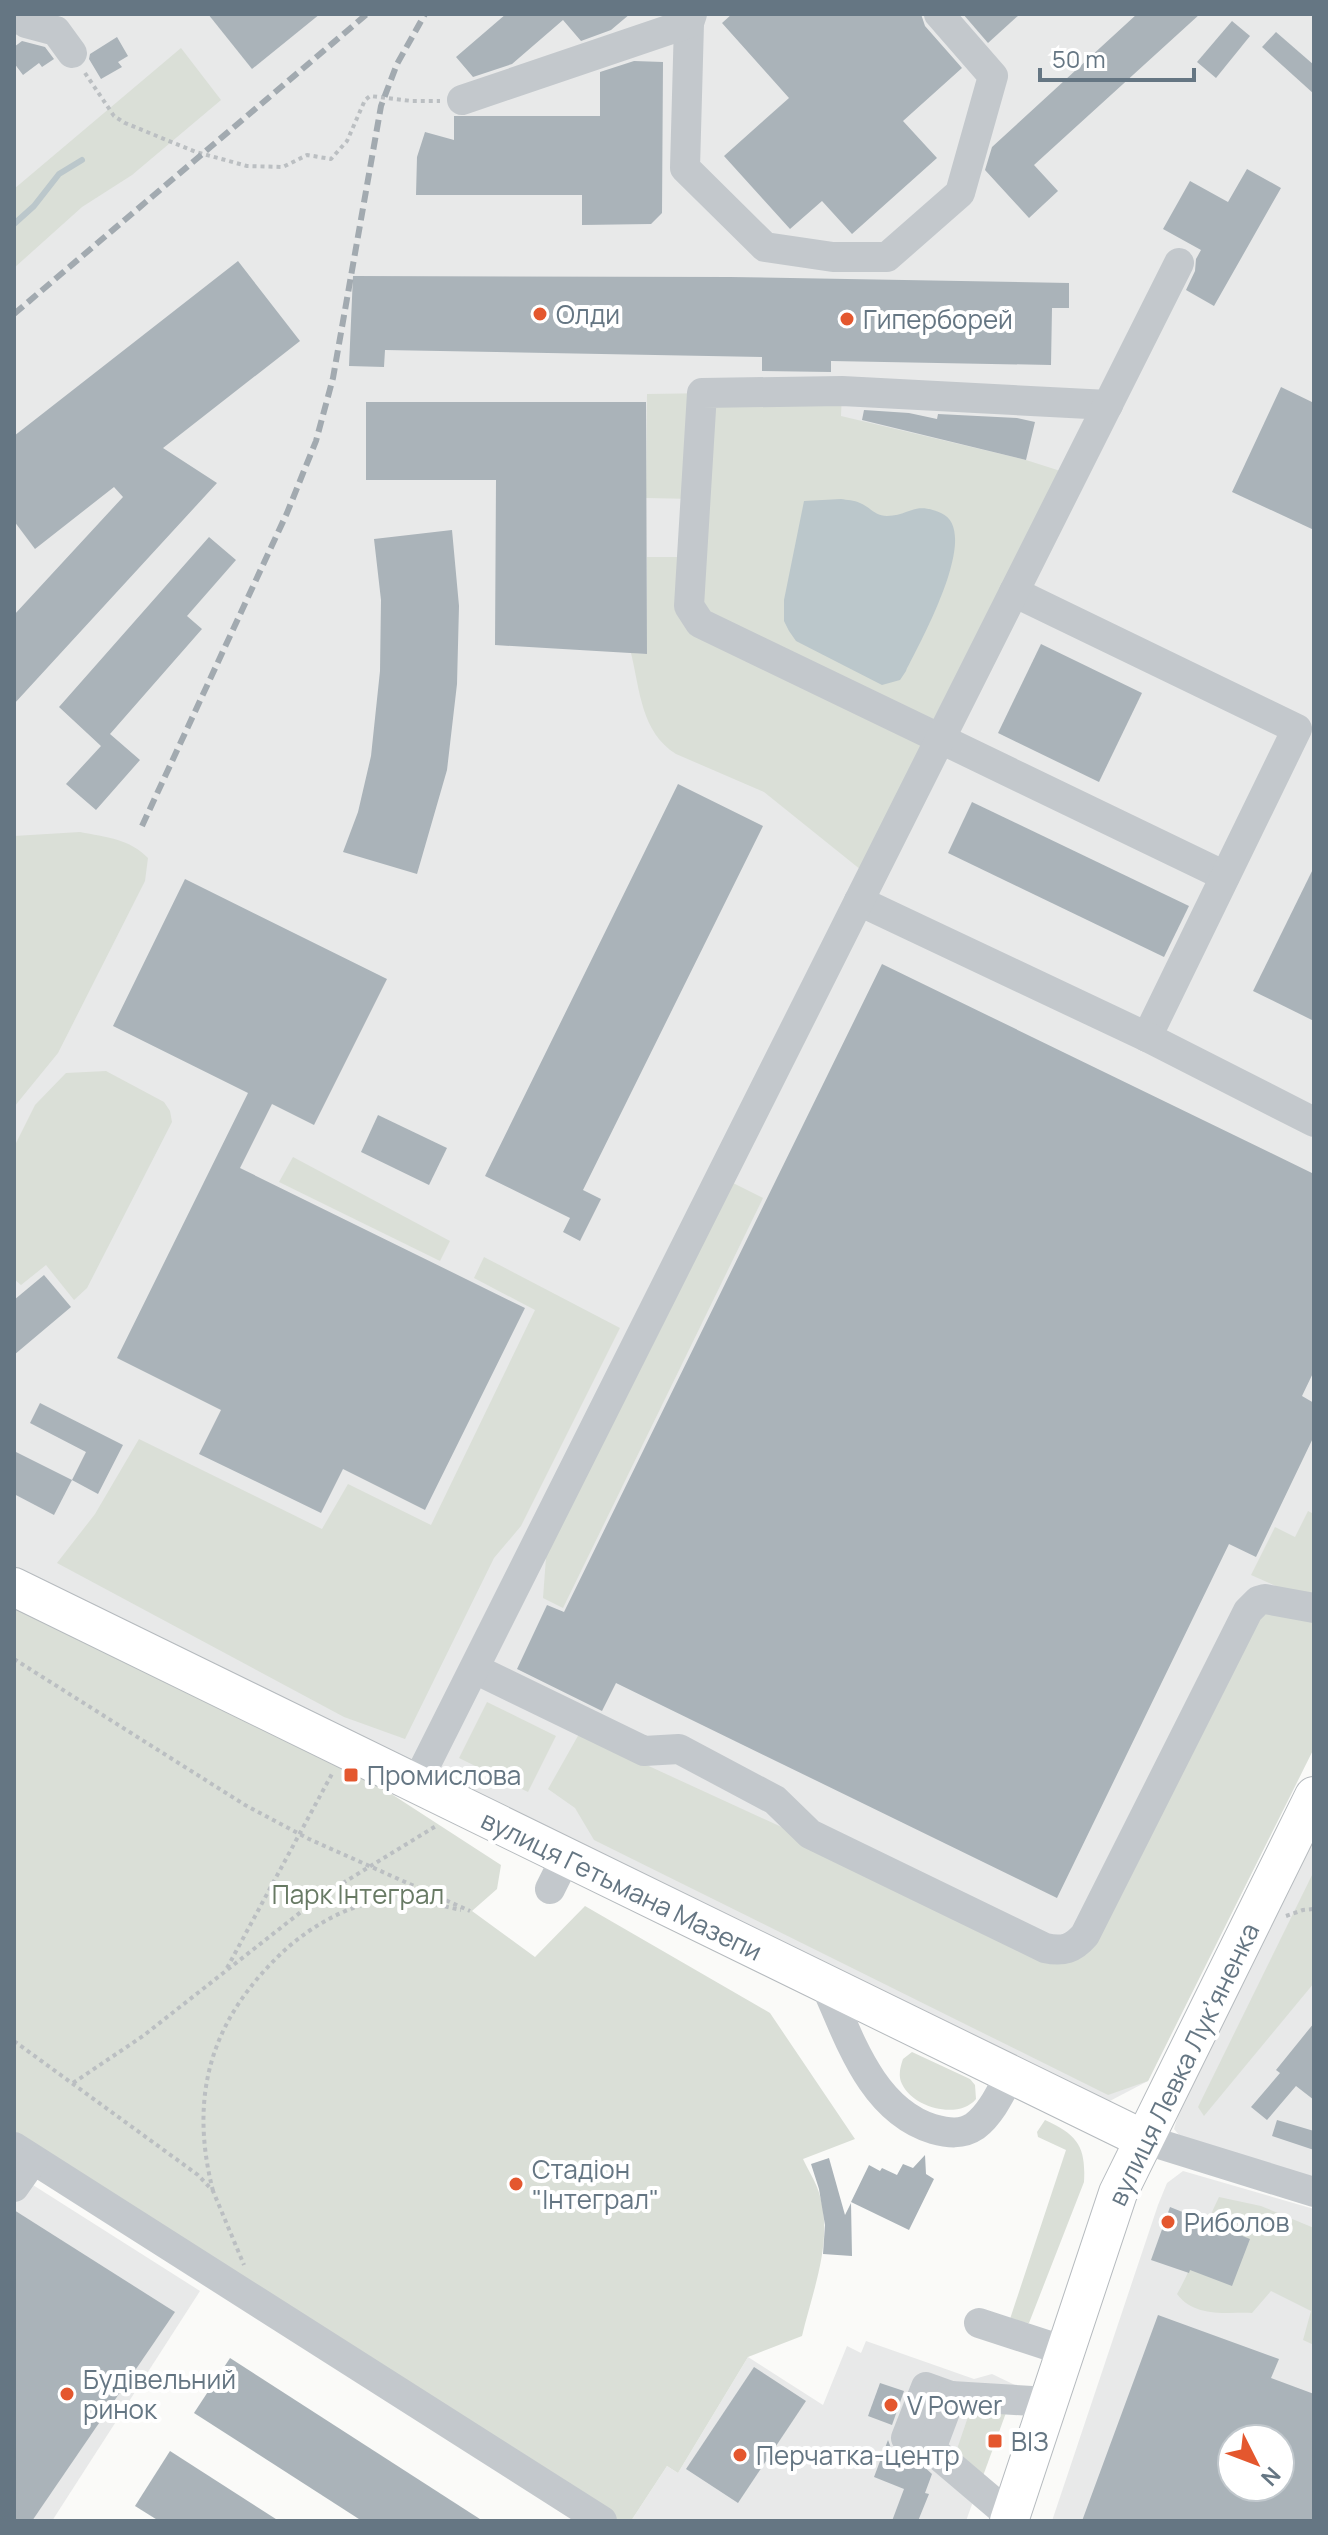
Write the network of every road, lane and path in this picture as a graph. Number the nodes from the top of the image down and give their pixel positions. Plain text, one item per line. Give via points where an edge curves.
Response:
1 (14, 14) edge
2 (939, 14) edge
3 (690, 18) edge
4 (72, 53) joint
5 (462, 100) joint
6 (1179, 263) dead end
7 (1108, 405) junction
8 (1014, 592) junction
9 (941, 740) junction
10 (1225, 876) junction
11 (859, 901) junction
12 (1147, 1037) junction
13 (1314, 1122) edge
14 (14, 1587) edge
15 (1314, 1608) edge
16 (14, 1659) edge
17 (475, 1669) junction
18 (345, 1750) junction
19 (416, 1784) junction
20 (1314, 1796) edge
21 (441, 1824) dead end
22 (300, 1834) junction
23 (369, 1866) junction
24 (1314, 1909) edge
25 (1286, 1917) dead end
26 (226, 1970) junction
27 (825, 1984) junction
28 (14, 2041) edge
29 (1010, 2075) junction
30 (73, 2083) junction
31 (1143, 2139) junction
32 (24, 2154) edge
33 (14, 2187) edge
34 (213, 2191) junction
35 (1314, 2192) edge
36 (261, 2304) junction
37 (979, 2323) dead end
38 (1065, 2351) junction
39 (1048, 2402) junction
40 (1010, 2519) edge
41 (602, 2521) edge

1 - 4 street via 56,31
2 - 3 street via 993,76 960,193 887,257 833,257 765,247 685,168
3 - 5 street
4 - 5 path via 114,116 196,152 247,166 283,167 307,155 331,159 347,141 370,96
6 - 7 street
7 - 8 street
7 - 9 street via 842,391 702,393 692,614 700,623
8 - 9 street
8 - 10 street via 1297,729
9 - 10 street
9 - 11 street
10 - 12 street
11 - 12 street
11 - 17 street
12 - 13 street
14 - 18 main road, вулиця Гетьмана Мазепи
15 - 17 street via 1265,1599 1248,1611 1085,1935 1057,1951 810,1834 775,1800 679,1749 644,1751
16 - 22 path
17 - 19 street
18 - 19 main road, вулиця Гетьмана Мазепи
18 - 22 path
19 - 27 main road, вулиця Гетьмана Мазепи via 558,1873
20 - 31 main road, вулиця Левка Лукʼяненка
21 - 23 path
22 - 23 path
22 - 26 path
23 - 26 path
23 - 34 path via 470,1911 386,1899 361,1905 314,1927 257,1977 227,2018 209,2073 203,2144
24 - 25 path
26 - 30 path
27 - 29 main road, вулиця Гетьмана Мазепи
27 - 29 street via 873,2081 897,2107 927,2127 964,2132 978,2124
28 - 30 path
29 - 31 main road, вулиця Гетьмана Мазепи
30 - 34 path via 181,2160
31 - 35 street
31 - 38 main road, вулиця Левка Лукʼяненка via 1118,2193
32 - 33 street
32 - 36 street
34 - 36 path
36 - 41 street
37 - 38 street
38 - 39 main road, вулиця Левка Лукʼяненка
39 - 40 main road, вулиця Левка Лукʼяненка
39 - 40 street via 951,2396 931,2449

